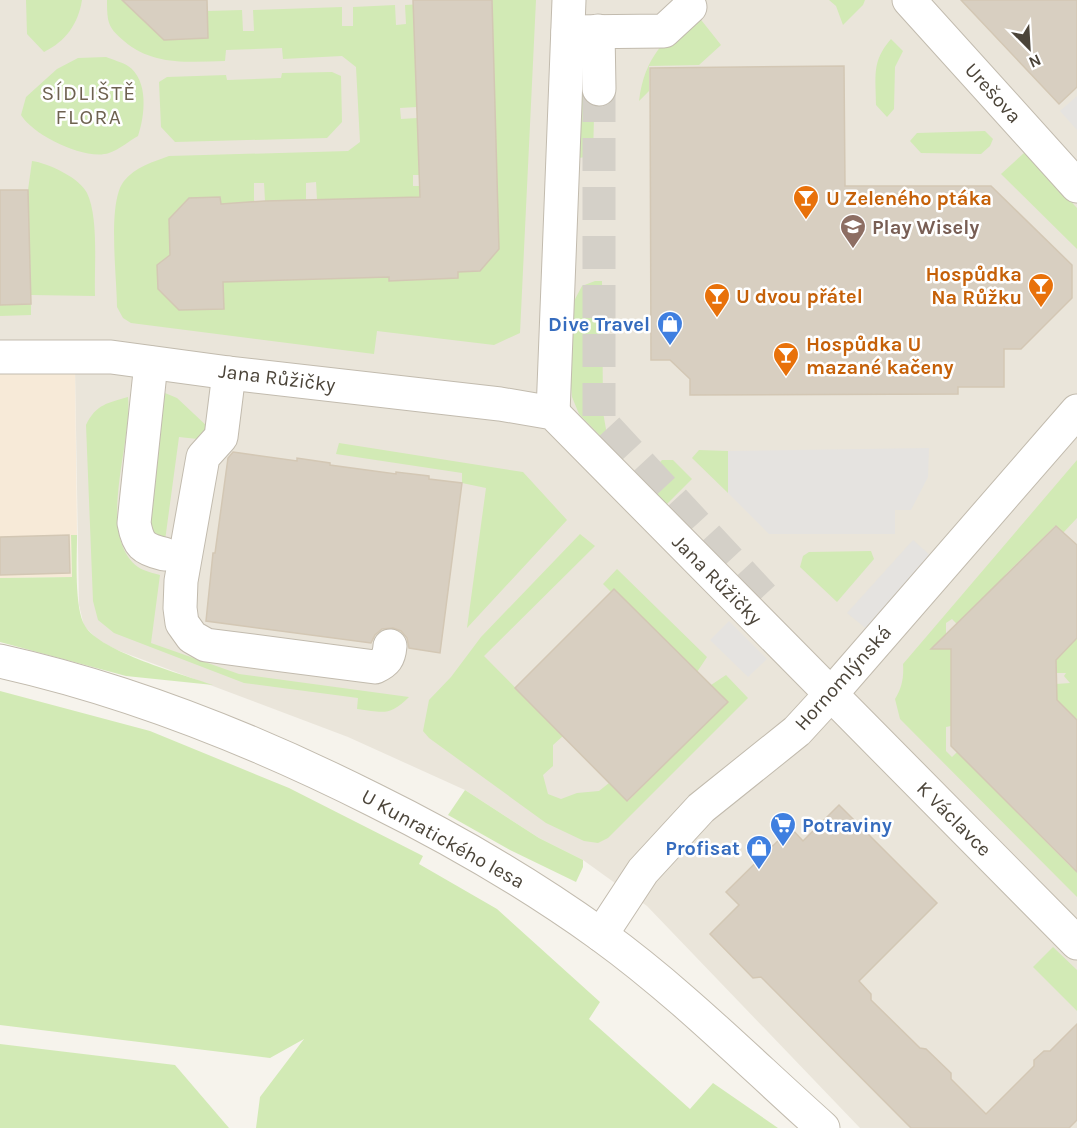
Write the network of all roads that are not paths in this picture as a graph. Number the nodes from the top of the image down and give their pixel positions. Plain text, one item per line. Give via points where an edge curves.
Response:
1 (569, 0) edge
2 (909, 0) edge
3 (690, 7) dead end
4 (583, 32) junction
5 (599, 89) tunnel mouth
6 (1077, 186) edge
7 (0, 357) edge
8 (151, 363) junction
9 (229, 373) junction
10 (1077, 411) edge
11 (552, 413) junction
12 (164, 554) dead end
13 (764, 598) tunnel mouth
14 (390, 646) dead end
15 (786, 649) junction
16 (0, 661) edge
17 (831, 694) junction
18 (601, 935) junction
19 (1077, 943) edge
20 (823, 1128) edge

1 - 4 street
2 - 6 street, Urešova
3 - 4 street via 664,31
4 - 5 street
4 - 11 street
7 - 8 street, Jana Růžičky via 111,357
8 - 9 street, Jana Růžičky
8 - 12 street via 134,524 137,540 150,551
9 - 11 street, Jana Růžičky
9 - 14 street via 221,437 203,457 181,581 182,623 192,637 206,645 375,667 384,663
10 - 17 street, Hornomlýnská
11 - 15 street, Jana Růžičky
13 - 15 street via 783,617
15 - 17 street, Jana Růžičky
16 - 18 street, U Kunratického lesa via 53,673 189,717 319,772 441,834
17 - 18 street, Hornomlýnská via 797,731 701,808 643,871
17 - 19 street, K Václavce
18 - 20 street, U Kunratického lesa via 676,993

